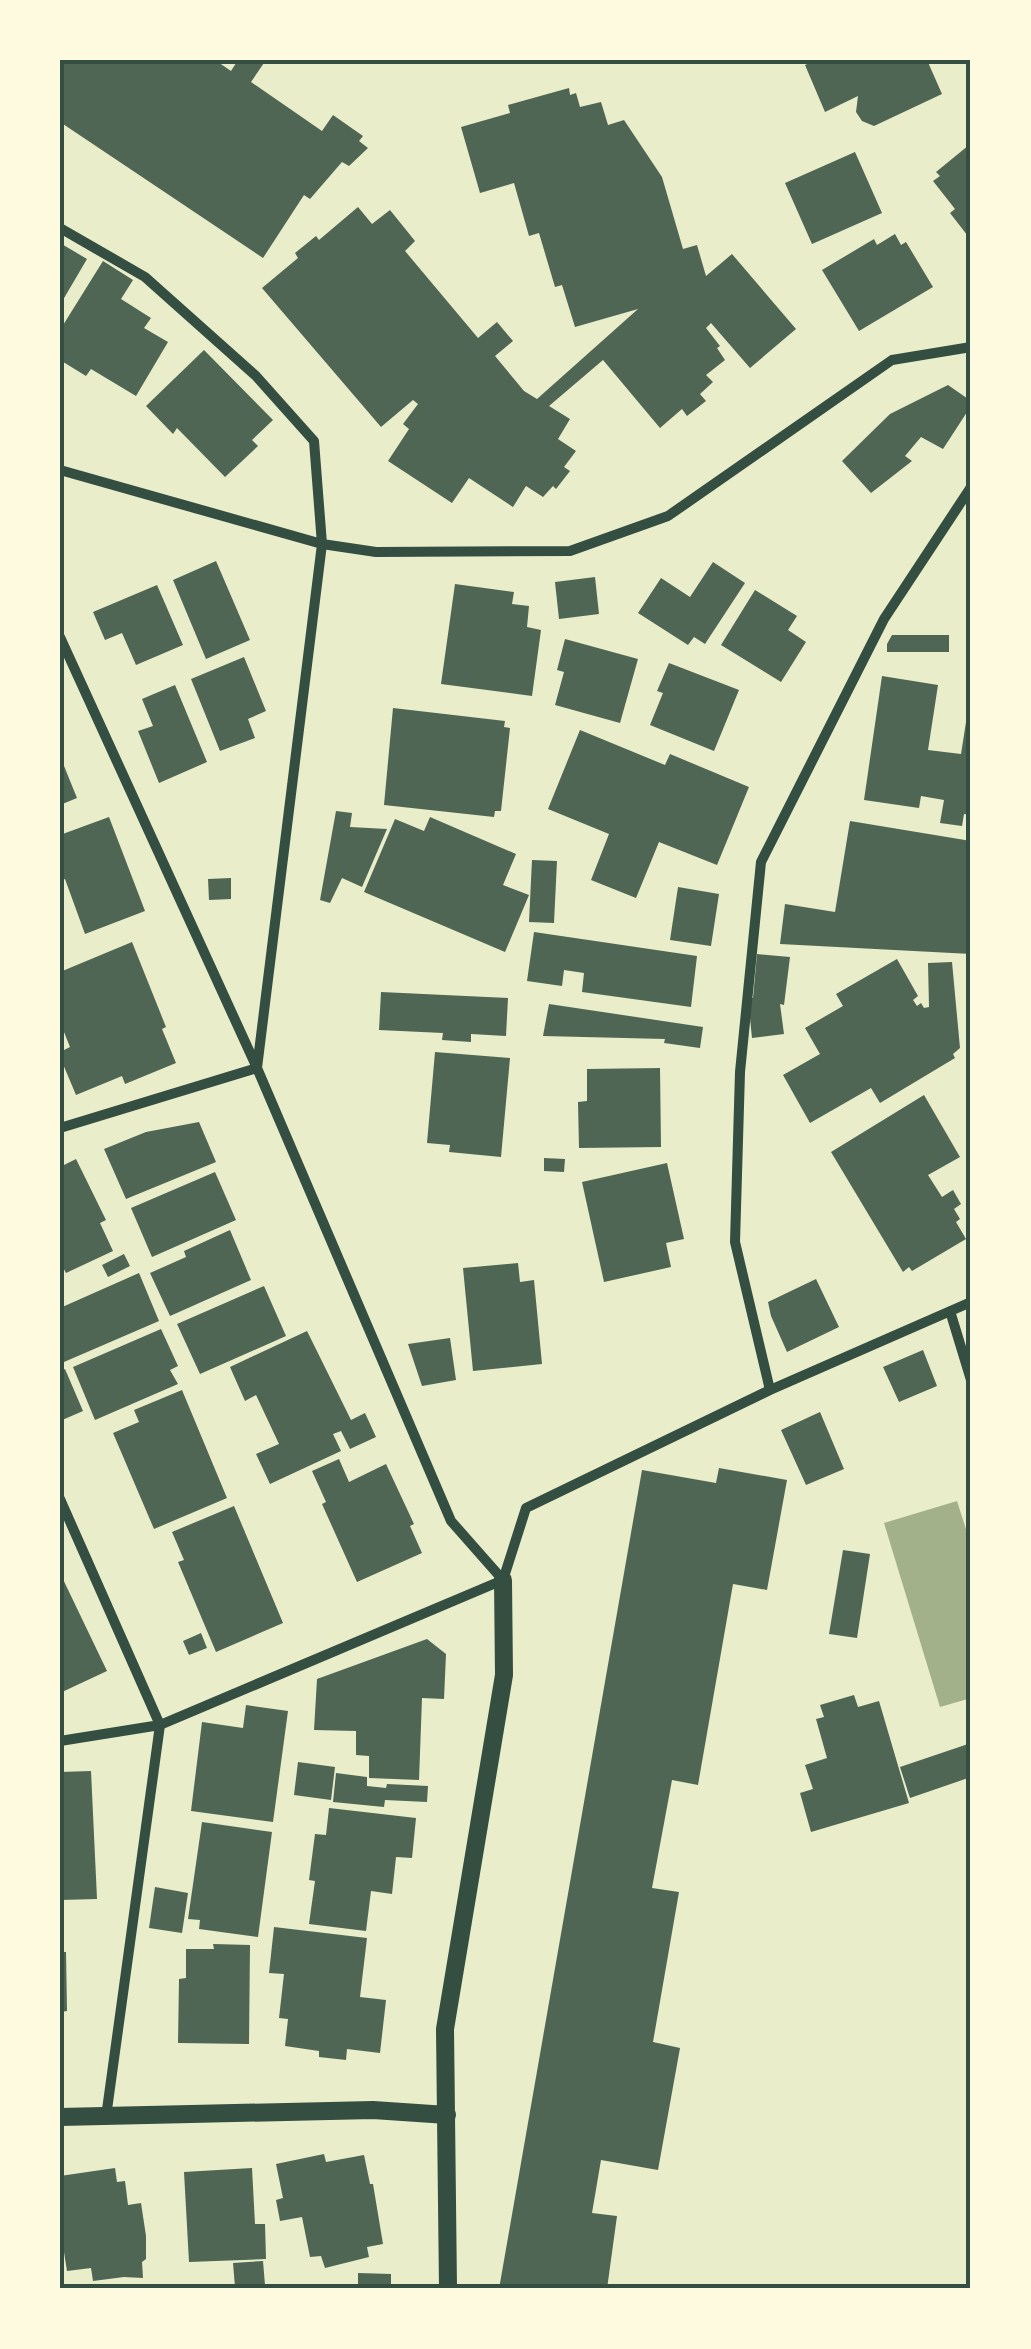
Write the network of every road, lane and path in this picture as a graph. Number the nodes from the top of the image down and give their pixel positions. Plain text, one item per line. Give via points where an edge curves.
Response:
1 (60, 228) edge
2 (971, 346) edge
3 (60, 470) edge
4 (971, 488) edge
5 (322, 544) junction
6 (60, 637) edge
7 (257, 1068) junction
8 (60, 1128) edge
9 (971, 1302) edge
10 (950, 1312) junction
11 (971, 1380) edge
12 (770, 1390) junction
13 (60, 1499) edge
14 (503, 1580) junction
15 (160, 1725) junction
16 (60, 1740) edge
17 (447, 2115) junction
18 (60, 2117) edge
19 (106, 2117) junction
20 (448, 2289) edge

1 - 5 street via 146,277 256,376 314,442
2 - 5 street via 892,360 668,516 570,550 376,552
3 - 5 street
4 - 12 street via 884,619 761,862 740,1072 736,1242
5 - 7 street
6 - 7 street
7 - 8 street
7 - 14 street via 451,1521
9 - 10 street
10 - 11 street
10 - 12 street
12 - 14 street via 526,1508
13 - 15 street
14 - 15 street
14 - 17 street via 504,1675 445,2029
15 - 16 street
15 - 19 street
17 - 19 street via 373,2110
17 - 20 street
18 - 19 street

